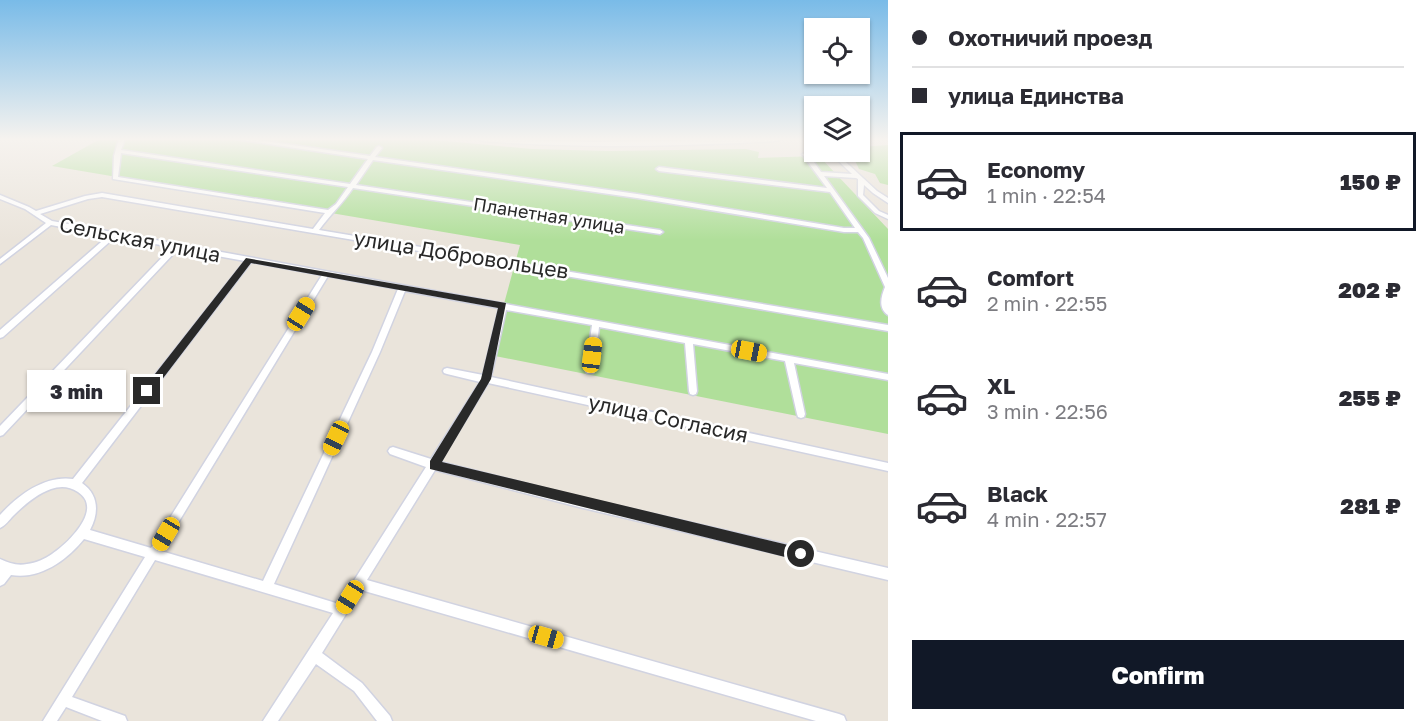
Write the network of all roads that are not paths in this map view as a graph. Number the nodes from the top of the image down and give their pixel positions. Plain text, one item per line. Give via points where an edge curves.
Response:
1 (116, 173) edge
2 (263, 173) edge
3 (361, 173) edge
4 (473, 173) edge
5 (687, 173) edge
6 (854, 173) edge
7 (820, 174) joint
8 (859, 177) junction
9 (352, 186) junction
10 (833, 192) junction
11 (0, 197) edge
12 (888, 201) edge
13 (328, 212) junction
14 (35, 213) junction
15 (888, 218) edge
16 (50, 223) junction
17 (861, 230) junction
18 (315, 231) junction
19 (660, 232) dead end
20 (113, 235) junction
21 (176, 247) junction
22 (249, 260) junction
23 (0, 262) edge
24 (326, 274) junction
25 (888, 287) edge
26 (402, 288) junction
27 (503, 306) junction
28 (888, 312) edge
29 (596, 323) junction
30 (888, 328) edge
31 (0, 335) edge
32 (688, 340) junction
33 (789, 359) junction
34 (447, 371) dead end
35 (591, 371) dead end
36 (888, 377) edge
37 (486, 379) junction
38 (693, 391) dead end
39 (801, 414) dead end
40 (0, 432) edge
41 (393, 451) dead end
42 (434, 465) junction
43 (888, 467) edge
44 (75, 485) junction
45 (4, 510) edge
46 (0, 523) edge
47 (83, 533) junction
48 (153, 554) junction
49 (4, 567) edge
50 (888, 574) edge
51 (0, 580) edge
52 (358, 583) junction
53 (266, 588) junction
54 (341, 610) junction
55 (314, 655) junction
56 (63, 700) junction
57 (50, 721) edge
58 (120, 721) edge
59 (270, 721) edge
60 (385, 721) edge
61 (839, 721) edge

1 - 13 street via 115,178
2 - 9 street, Планетная улица
3 - 9 street
4 - 17 street
5 - 10 street
6 - 8 street
7 - 8 street
7 - 10 street
8 - 12 street
8 - 15 street via 860,195
9 - 13 street
9 - 19 street, Планетная улица
10 - 17 street
11 - 14 street, Сельская улица
13 - 18 street
14 - 16 street, Сельская улица
14 - 18 street, улица Добровольцев via 102,195
16 - 20 street, Сельская улица
16 - 23 street
17 - 25 street
18 - 30 street, улица Добровольцев
20 - 21 street, Сельская улица
20 - 31 street
21 - 22 street, Сельская улица
21 - 40 street
22 - 24 street, Сельская улица
22 - 44 street
24 - 26 street, Сельская улица
24 - 48 street
25 - 28 street via 884,300
26 - 27 street, Сельская улица
26 - 53 street
27 - 29 street, Сельская улица
27 - 37 street
29 - 32 street, Сельская улица
29 - 35 street
32 - 33 street, Сельская улица
32 - 38 street
33 - 36 street, Сельская улица
33 - 39 street
34 - 37 street, улица Согласия
37 - 42 street
37 - 43 street, улица Согласия
41 - 42 street
42 - 50 street
42 - 52 street
44 - 45 street via 56,484 35,491
44 - 47 street via 90,497 92,508
45 - 46 street
47 - 48 street
47 - 49 street via 56,559 39,567 22,571
48 - 53 street
48 - 56 street
49 - 51 street
52 - 54 street
52 - 61 street
53 - 54 street
54 - 55 street
55 - 59 street
55 - 60 street via 358,687
56 - 57 street
56 - 58 street

